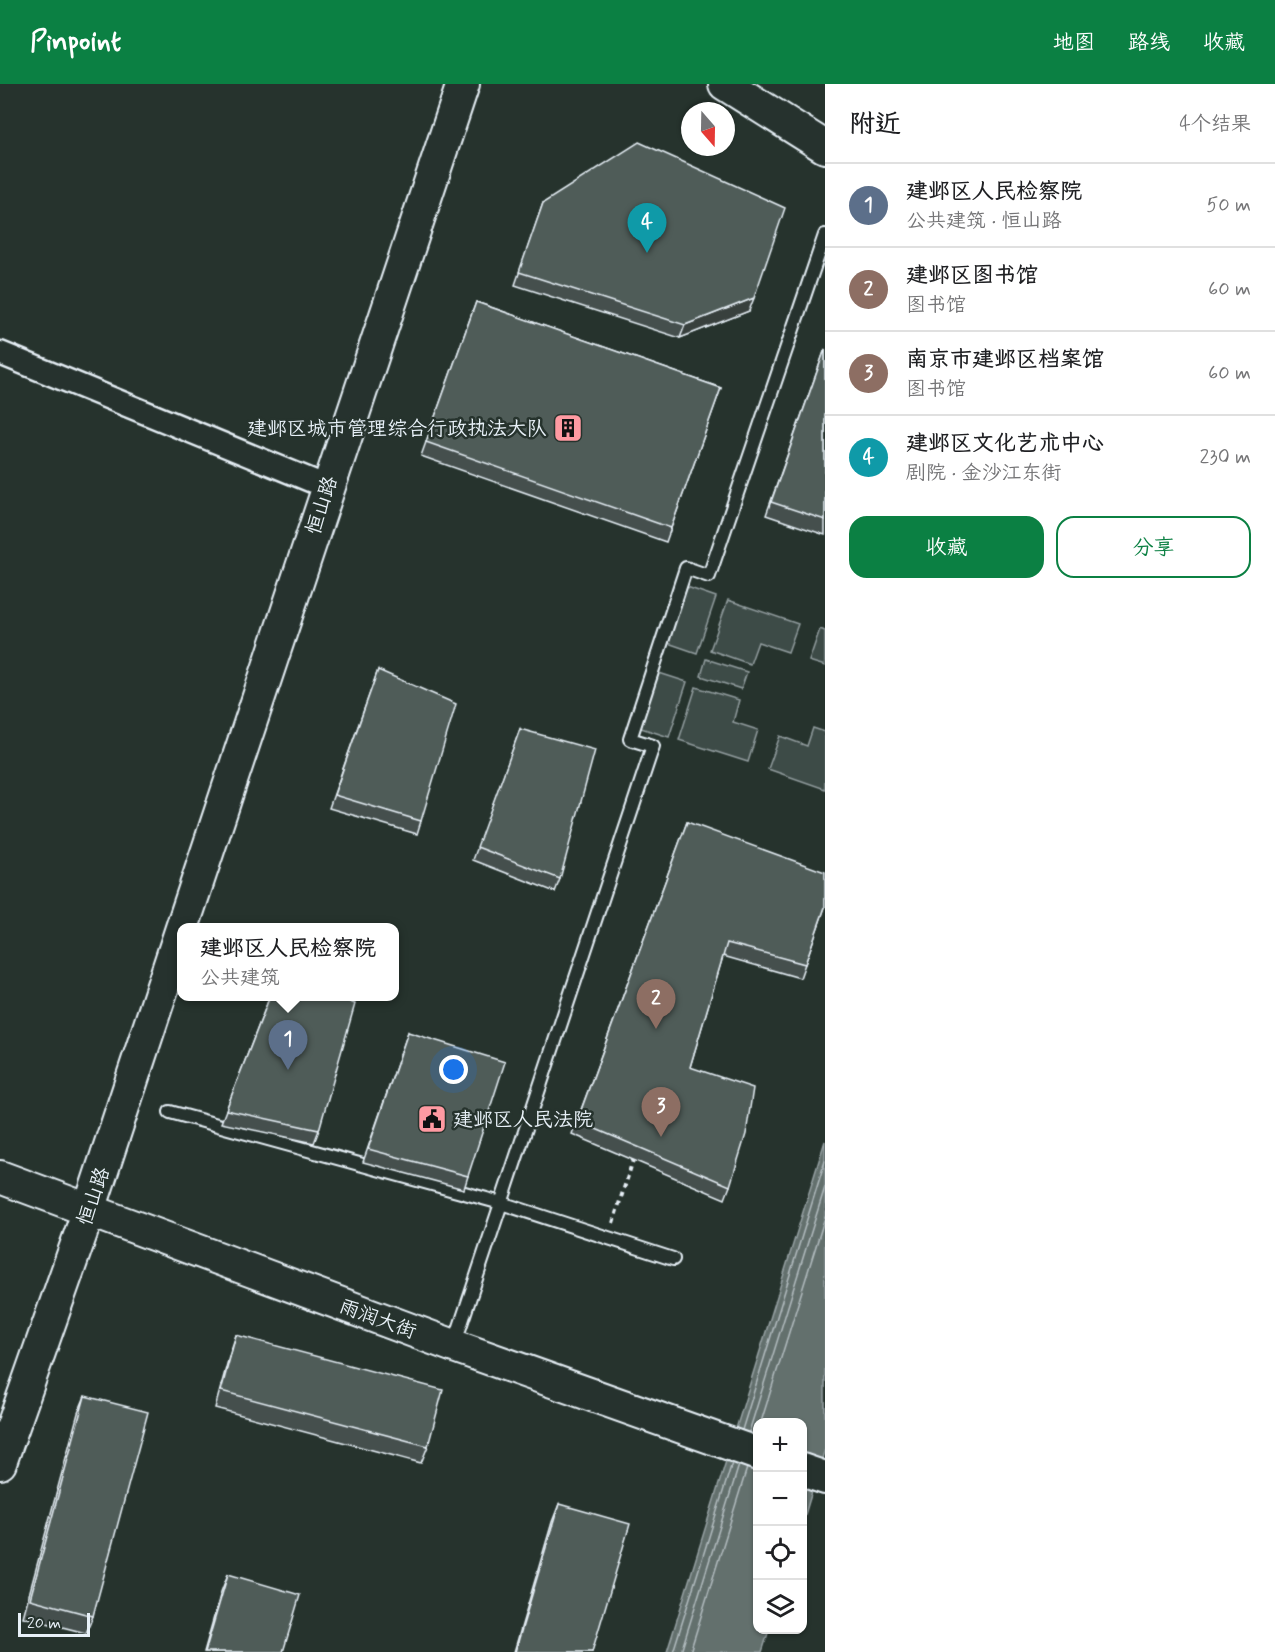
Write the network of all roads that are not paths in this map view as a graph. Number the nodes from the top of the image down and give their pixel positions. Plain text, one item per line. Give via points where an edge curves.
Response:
1 (463, 84) edge
2 (725, 84) edge
3 (825, 147) edge
4 (825, 235) edge
5 (0, 353) edge
6 (327, 487) junction
7 (184, 923) edge
8 (177, 943) edge
9 (170, 1112) dead end
10 (0, 1177) edge
11 (501, 1203) junction
12 (88, 1210) junction
13 (673, 1259) dead end
14 (454, 1346) junction
15 (753, 1452) edge
16 (0, 1463) edge
17 (807, 1472) edge
18 (825, 1478) edge

1 - 6 street, 恒山路
2 - 3 street
4 - 11 lane via 709,576 686,568 630,739 653,746
5 - 6 street
6 - 7 street, 恒山路
8 - 12 street, 恒山路
9 - 11 lane
10 - 12 street, 雨润大街
11 - 13 lane
11 - 14 lane
12 - 14 street, 雨润大街
12 - 16 street, 恒山路
14 - 15 street, 雨润大街
17 - 18 street

